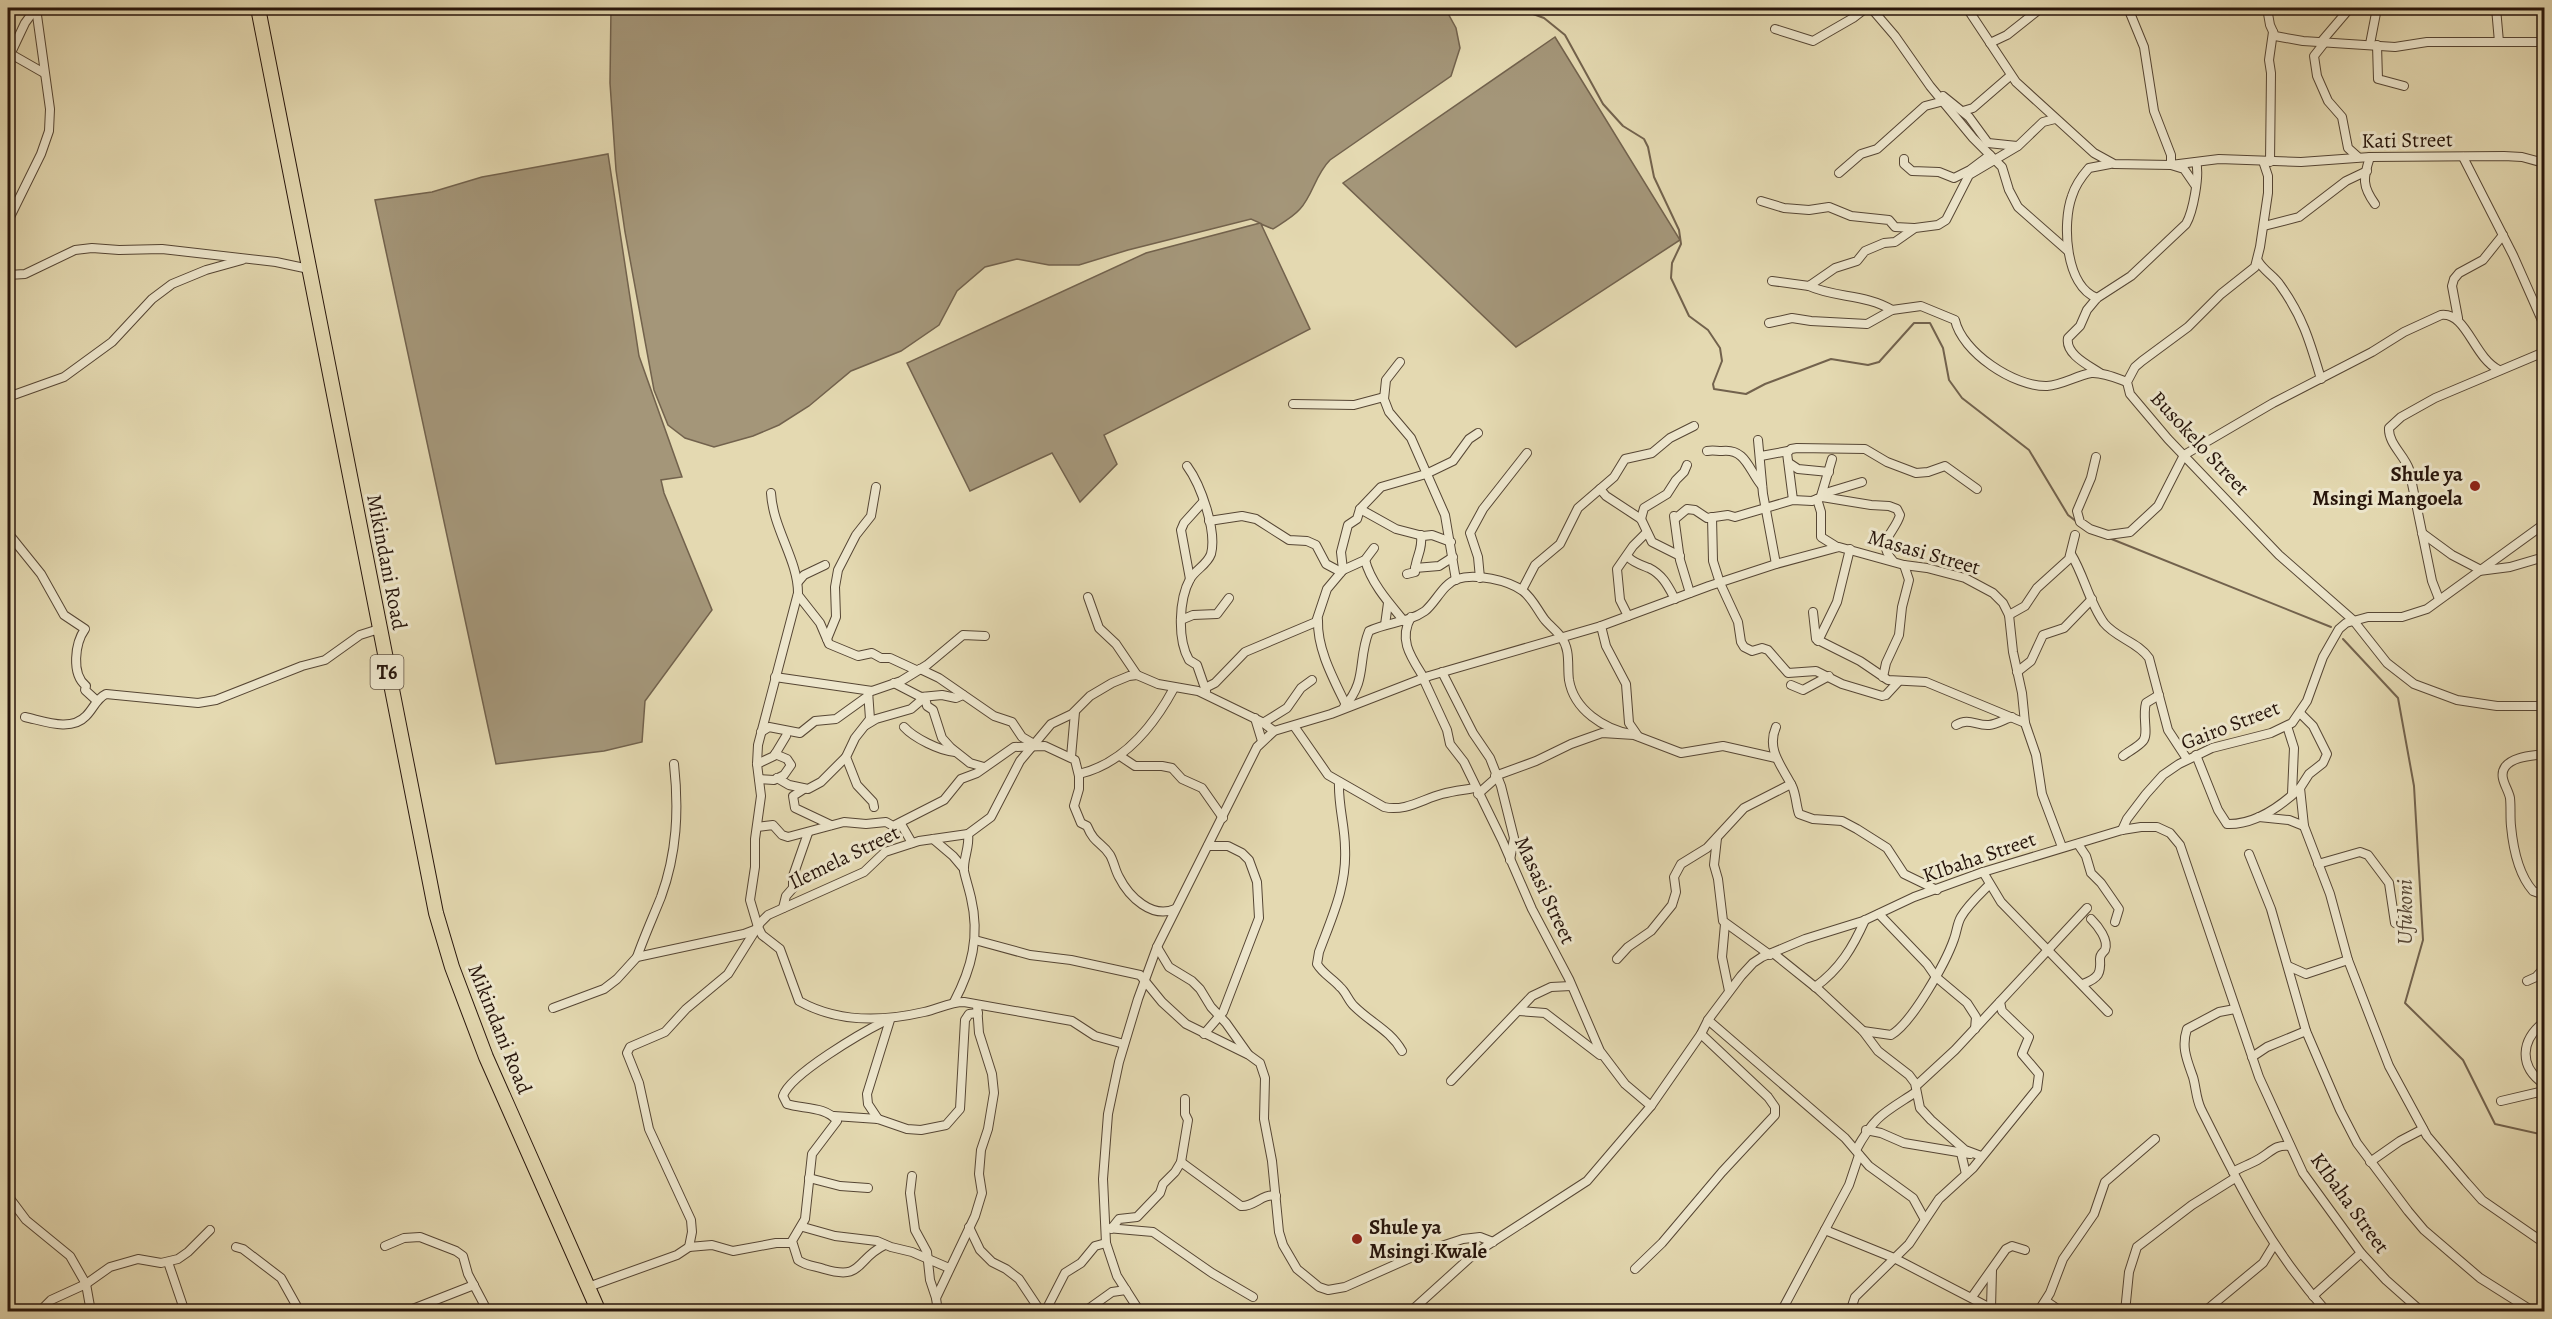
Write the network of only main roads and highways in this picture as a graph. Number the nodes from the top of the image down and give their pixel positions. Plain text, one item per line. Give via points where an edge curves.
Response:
1 (258, 8) edge
2 (594, 1310) edge

1 - 2 highway, Mikindani Road / T6 via 426,871 452,967 494,1075 588,1287

